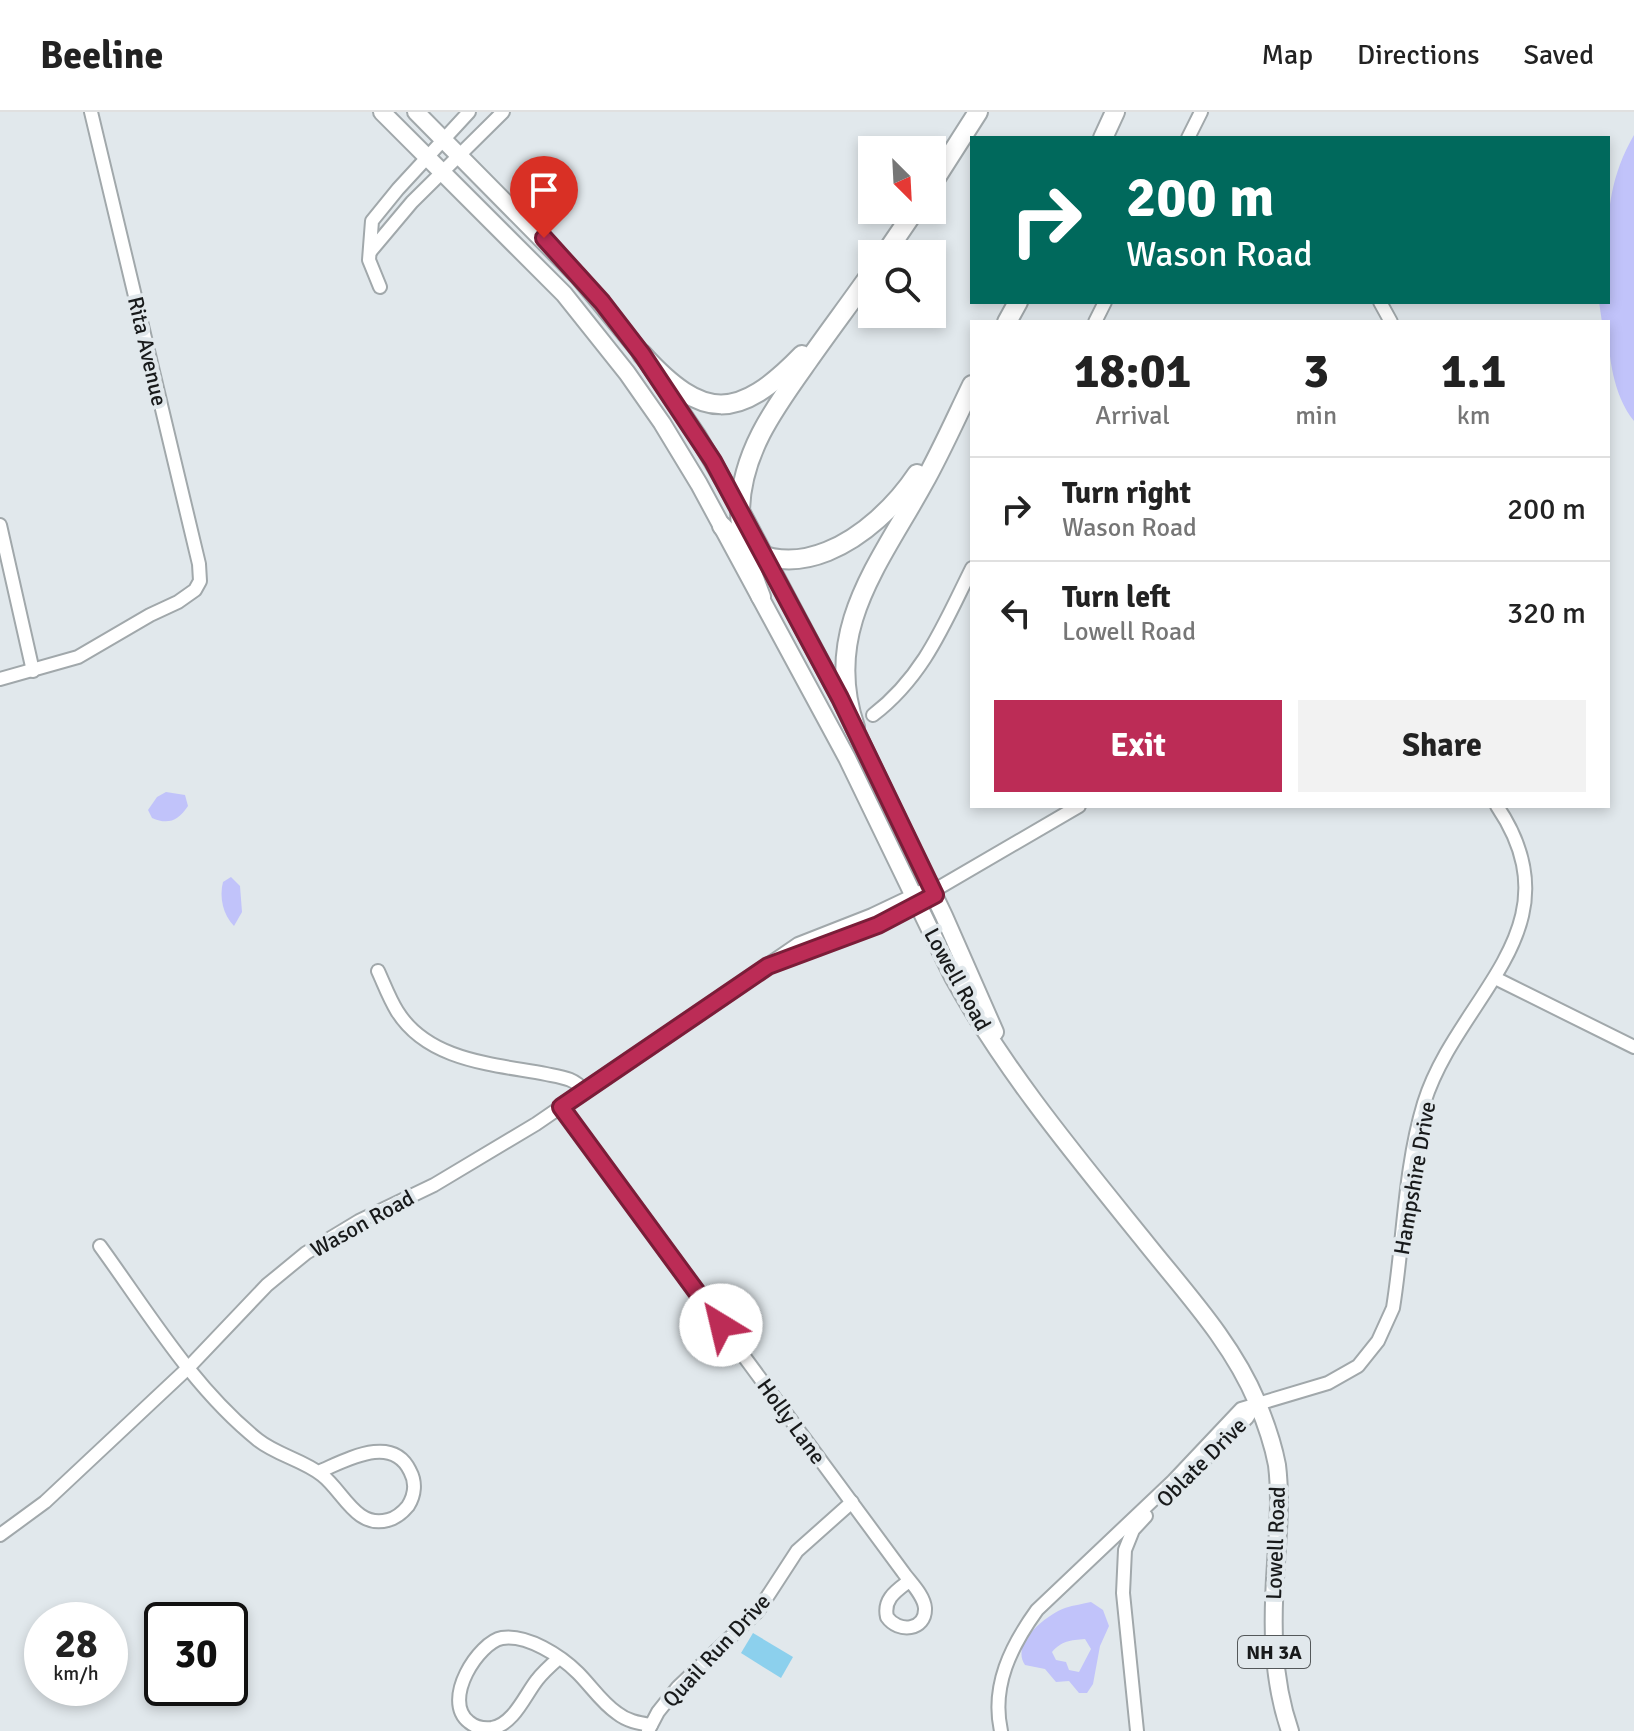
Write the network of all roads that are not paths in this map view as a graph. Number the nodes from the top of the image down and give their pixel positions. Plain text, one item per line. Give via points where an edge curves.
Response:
1 (91, 112) edge
2 (382, 112) edge
3 (416, 112) edge
4 (469, 112) edge
5 (503, 112) edge
6 (978, 112) edge
7 (1115, 112) edge
8 (1201, 112) edge
9 (1104, 136) edge
10 (1190, 136) edge
11 (444, 139) junction
12 (460, 155) junction
13 (428, 156) junction
14 (946, 162) edge
15 (443, 172) junction
16 (369, 255) junction
17 (380, 287) dead end
18 (858, 291) edge
19 (845, 309) junction
20 (642, 354) junction
21 (970, 388) edge
22 (970, 389) edge
23 (740, 509) junction
24 (0, 525) edge
25 (722, 526) junction
26 (745, 547) junction
27 (765, 555) junction
28 (970, 572) edge
29 (761, 597) junction
30 (33, 671) junction
31 (0, 679) edge
32 (873, 715) dead end
33 (855, 727) junction
34 (1076, 808) edge
35 (1498, 808) edge
36 (935, 890) junction
37 (916, 899) junction
38 (378, 971) dead end
39 (1495, 978) junction
40 (1634, 1047) edge
41 (1003, 1056) junction
42 (584, 1091) junction
43 (561, 1107) junction
44 (100, 1246) dead end
45 (188, 1368) junction
46 (1257, 1402) junction
47 (318, 1472) junction
48 (852, 1502) junction
49 (0, 1535) edge
50 (1112, 1537) junction
51 (1125, 1550) junction
52 (909, 1581) dead end
53 (559, 1658) junction
54 (650, 1728) edge
55 (1001, 1731) edge
56 (1137, 1731) edge
57 (1290, 1731) edge

1 - 30 street, Rita Avenue via 200,581 195,590 97,648
2 - 13 main road, Lowell Road / NH 3A
3 - 11 main road, Lowell Road / NH 3A
4 - 11 street
5 - 12 street
6 - 14 highway
7 - 9 highway
8 - 10 street
11 - 12 main road, Lowell Road / NH 3A
11 - 13 street
12 - 15 street
12 - 20 main road, Lowell Road / NH 3A via 571,268
13 - 15 main road, Lowell Road / NH 3A
13 - 16 street via 375,215
15 - 16 street
15 - 25 main road, Lowell Road / NH 3A via 542,270 607,346 675,444
16 - 17 street
18 - 19 highway
19 - 20 highway via 780,376 731,404 687,396
19 - 23 highway via 762,429 747,467
20 - 23 main road, Lowell Road / NH 3A
21 - 27 highway via 909,485 871,528 820,555
22 - 33 highway via 854,611 845,666
23 - 26 highway
23 - 27 main road, Lowell Road / NH 3A
24 - 30 street
25 - 26 highway
25 - 29 main road, Lowell Road / NH 3A
26 - 27 highway
26 - 29 highway
27 - 33 main road, Lowell Road / NH 3A
28 - 32 street via 918,671
29 - 37 main road, Lowell Road / NH 3A
30 - 31 street
33 - 36 main road, Lowell Road / NH 3A
34 - 36 street, Wason Road
35 - 39 street, Hampshire Drive via 1520,851 1526,892 1518,932
36 - 37 street, Wason Road
36 - 41 main road, Lowell Road / NH 3A
37 - 41 main road, Lowell Road / NH 3A via 963,995
37 - 42 street, Wason Road via 798,944
38 - 42 street via 397,1012 435,1047 463,1058 569,1079
39 - 40 street
39 - 46 street, Hampshire Drive via 1440,1064 1425,1102 1393,1308 1378,1341 1365,1360 1338,1379
41 - 46 main road, Lowell Road / NH 3A via 1215,1330
42 - 43 street, Wason Road
43 - 45 street, Wason Road via 470,1164 306,1253 267,1285
43 - 48 street, Holly Lane
44 - 45 street
45 - 47 street via 260,1441
45 - 49 street, Wason Road via 45,1502
46 - 50 street, Oblate Drive via 1231,1418
46 - 51 street, Oblate Drive via 1247,1418 1142,1520
46 - 57 main road, Lowell Road / NH 3A via 1276,1464 1275,1671
47 - 47 street via 353,1510 373,1521 400,1514 413,1495 411,1472 389,1453 372,1452
48 - 52 street, Holly Lane
48 - 54 street, Quail Run Drive via 797,1551 758,1611 678,1687
50 - 51 street
50 - 55 street, Oblate Drive via 1037,1610 1019,1635 997,1697
51 - 56 street via 1123,1593
53 - 53 street via 517,1639 493,1641 460,1686 461,1713 480,1727 505,1722
53 - 54 street via 612,1710

